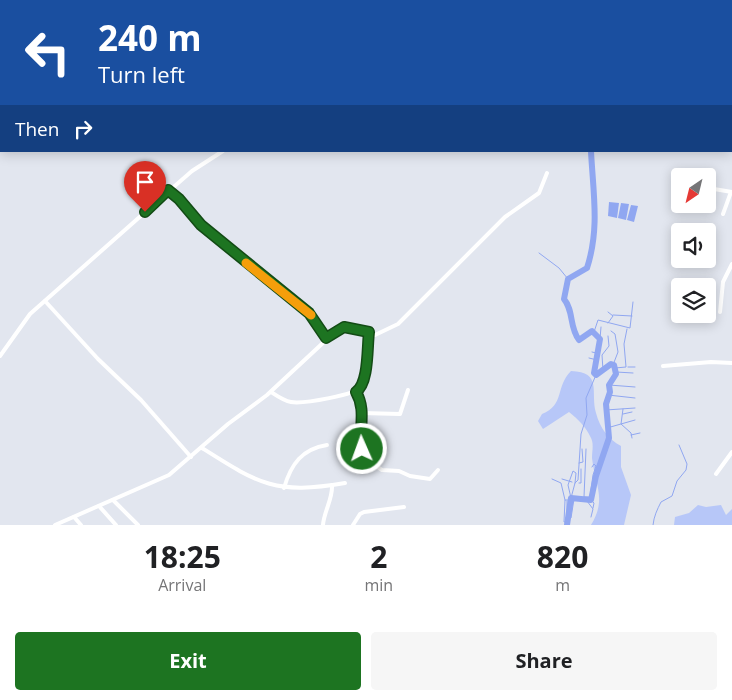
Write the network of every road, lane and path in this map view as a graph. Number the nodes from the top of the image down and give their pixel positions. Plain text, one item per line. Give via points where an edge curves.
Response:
1 (221, 152) edge
2 (546, 173) dead end
3 (716, 189) edge
4 (168, 190) junction
5 (732, 192) edge
6 (724, 214) dead end
7 (732, 264) edge
8 (45, 301) junction
9 (720, 312) dead end
10 (369, 332) junction
11 (326, 338) junction
12 (0, 356) edge
13 (732, 363) edge
14 (662, 366) dead end
15 (408, 390) dead end
16 (271, 392) junction
17 (356, 392) junction
18 (362, 412) junction
19 (328, 444) dead end
20 (202, 448) junction
21 (732, 452) edge
22 (191, 457) junction
23 (438, 470) dead end
24 (716, 474) dead end
25 (345, 483) dead end
26 (332, 485) junction
27 (284, 488) junction
28 (113, 500) junction
29 (99, 506) junction
30 (404, 507) dead end
31 (74, 517) junction
32 (55, 525) edge
33 (81, 525) edge
34 (116, 525) edge
35 (138, 525) edge
36 (323, 525) edge
37 (353, 525) edge

1 - 4 street
2 - 10 street via 539,193 505,217 398,324 375,335
3 - 5 street
4 - 8 street
4 - 11 street via 201,225 309,313
5 - 6 street
7 - 9 street via 722,282
8 - 12 street via 30,314
8 - 22 street
10 - 11 street via 344,327
10 - 17 street via 365,375
11 - 16 street
13 - 14 street
15 - 18 street via 400,414
16 - 17 street via 289,402 306,403
16 - 20 street
17 - 18 street
18 - 23 street via 361,443 372,463 382,470 399,471 425,480
19 - 27 street via 312,448 298,458
20 - 22 street
20 - 27 street via 252,478
21 - 24 street
22 - 28 street via 160,480
25 - 26 street
26 - 27 street
26 - 36 street
28 - 29 street
28 - 35 street
29 - 31 street
29 - 34 street
30 - 37 street via 364,512
31 - 32 street
31 - 33 street

